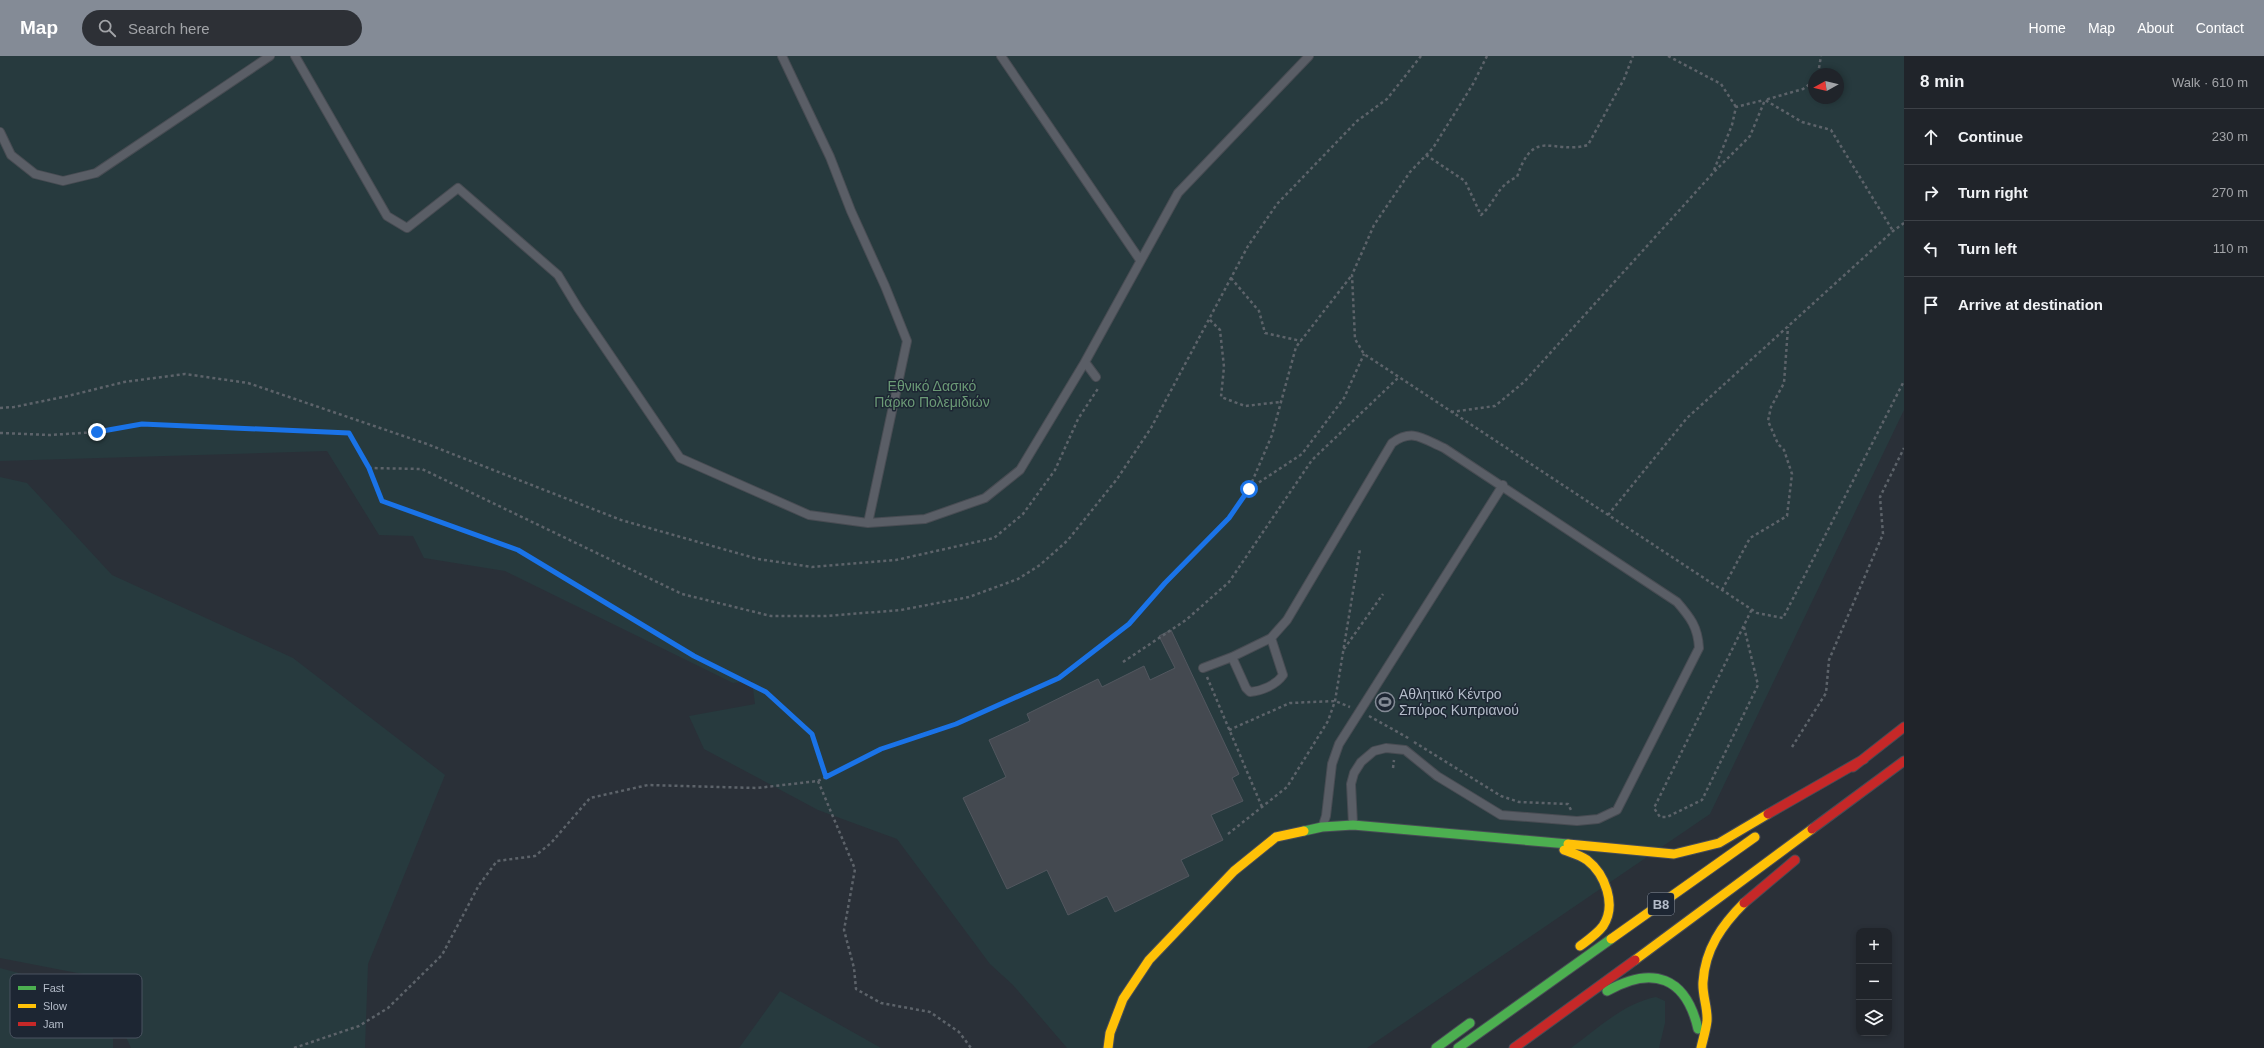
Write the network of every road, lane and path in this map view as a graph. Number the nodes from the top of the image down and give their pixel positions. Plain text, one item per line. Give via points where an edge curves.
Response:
1 (270, 56) edge
2 (295, 56) edge
3 (782, 56) edge
4 (1001, 56) edge
5 (1309, 56) edge
6 (1422, 56) edge
7 (1487, 56) edge
8 (1633, 56) edge
9 (1668, 56) edge
10 (1820, 56) edge
11 (1819, 68) edge
12 (1808, 85) edge
13 (1765, 100) junction
14 (1736, 106) junction
15 (0, 132) edge
16 (1426, 155) junction
17 (1713, 173) junction
18 (1904, 223) edge
19 (1892, 231) junction
20 (1140, 260) junction
21 (1352, 275) junction
22 (1231, 278) junction
23 (1210, 320) junction
24 (1788, 327) junction
25 (1301, 341) junction
26 (1364, 354) junction
27 (1085, 362) junction
28 (1096, 377) joint
29 (1399, 377) junction
30 (1904, 381) edge
31 (1280, 402) junction
32 (0, 408) edge
33 (1451, 412) junction
34 (0, 433) edge
35 (1904, 448) edge
36 (369, 468) junction
37 (1503, 485) junction
38 (1249, 489) junction
39 (1608, 515) junction
40 (868, 523) junction
41 (1360, 549) dead end
42 (1722, 590) junction
43 (1383, 594) dead end
44 (1752, 609) junction
45 (1744, 626) junction
46 (1271, 638) junction
47 (1343, 651) junction
48 (1232, 658) junction
49 (1124, 662) dead end
50 (1203, 668) joint
51 (1904, 727) edge
52 (1792, 747) dead end
53 (1864, 759) junction
54 (1904, 761) edge
55 (826, 777) junction
56 (818, 781) junction
57 (1262, 807) junction
58 (1782, 817) dead end
59 (1353, 825) junction
60 (1322, 827) junction
61 (1763, 831) dead end
62 (1228, 834) dead end
63 (1548, 844) junction
64 (1801, 855) dead end
65 (1573, 950) dead end
66 (1478, 1017) dead end
67 (294, 1048) edge
68 (971, 1048) edge
69 (1108, 1048) edge
70 (1436, 1048) edge
71 (1458, 1048) edge
72 (1514, 1048) edge
73 (1522, 1048) edge
74 (1701, 1048) edge

1 - 15 lane via 96,173 63,181 36,174 10,155
2 - 40 lane via 387,216 407,228 458,188 558,275 680,458 809,515
3 - 40 lane via 830,157 907,341
4 - 20 lane
5 - 20 lane via 1178,193
6 - 22 path via 1386,99 1357,121 1277,204 1248,246
7 - 16 path via 1473,84
8 - 16 path via 1624,79 1588,145 1576,148 1542,145 1530,152 1523,160 1517,177 1500,188 1487,210 1481,215 1465,181
9 - 14 path via 1721,84
10 - 11 path
12 - 13 path
13 - 14 path
13 - 17 path via 1750,136
13 - 19 path via 1802,122 1831,130
14 - 17 path via 1732,125
16 - 21 path via 1410,172 1374,225
17 - 33 path via 1524,382 1495,406
18 - 19 path
19 - 24 path
20 - 27 lane
21 - 25 path
21 - 26 path via 1355,339
22 - 23 path
22 - 25 path via 1259,311 1265,333
23 - 31 path via 1220,330 1224,367 1221,396 1245,406
23 - 36 path via 1151,428 1117,479 1068,540 1040,565 1018,579 968,596 901,610 826,616 771,616 682,594 422,469
24 - 39 path via 1687,418
24 - 42 path via 1784,383 1771,407 1768,421 1778,444 1784,450 1792,474 1787,516 1750,538
25 - 31 path via 1296,347
26 - 29 path
26 - 38 path via 1344,398 1302,454
27 - 28 lane
27 - 40 lane via 1020,470 985,498 925,519
28 - 32 path via 1101,384 1078,419 1055,470 1023,514 994,538 896,560 812,567 758,559 620,520 427,444 248,383 185,374 124,382 68,396
29 - 33 path
29 - 49 path via 1312,460 1229,582 1186,620
30 - 44 path via 1783,618 1757,613
31 - 38 path via 1272,435
33 - 39 path
34 - 36 path via 49,435 142,424 349,433
35 - 52 path via 1880,497 1883,534 1829,660 1826,693
36 - 55 path via 382,501 518,550 694,656 766,692 812,734
37 - 46 lane via 1444,448 1414,435 1402,436 1392,443 1287,620
37 - 59 lane via 1677,602 1698,632 1698,648 1617,810 1598,819 1577,821 1501,816 1437,776 1405,750 1386,748 1374,751 1361,762 1354,773 1351,784
37 - 60 lane via 1339,744 1332,764 1326,816
38 - 55 path via 1229,518 1129,624 1059,678 956,724 881,749
39 - 42 path
41 - 47 path
42 - 44 path
43 - 47 path
44 - 45 path
45 - 45 path via 1654,808 1660,818 1668,818 1702,800 1758,686
46 - 48 lane
46 - 48 lane via 1283,675 1278,682 1250,692
47 - 57 path via 1335,701 1328,720 1287,787
48 - 50 lane
50 - 57 path
51 - 53 main road
53 - 58 main road
53 - 63 main road via 1719,843 1698,850 1654,854
54 - 72 main road, B8
55 - 56 path
56 - 67 path via 757,788 648,785 590,798 551,843 535,856 497,861 479,885 442,955 388,1008 360,1026
56 - 68 path via 855,869 844,930 854,968 856,989 881,1003 930,1012 959,1032
57 - 62 path
59 - 60 main road
59 - 63 main road
60 - 69 main road via 1276,837 1234,871 1149,960 1122,999 1110,1033
61 - 71 main road, B8
63 - 65 main road via 1586,858 1596,868 1607,889 1608,907 1605,924
64 - 74 main road via 1737,908 1715,937 1704,963 1707,1020
66 - 70 main road
73 - 74 main road via 1611,989 1644,977 1663,979 1681,989 1694,1010

